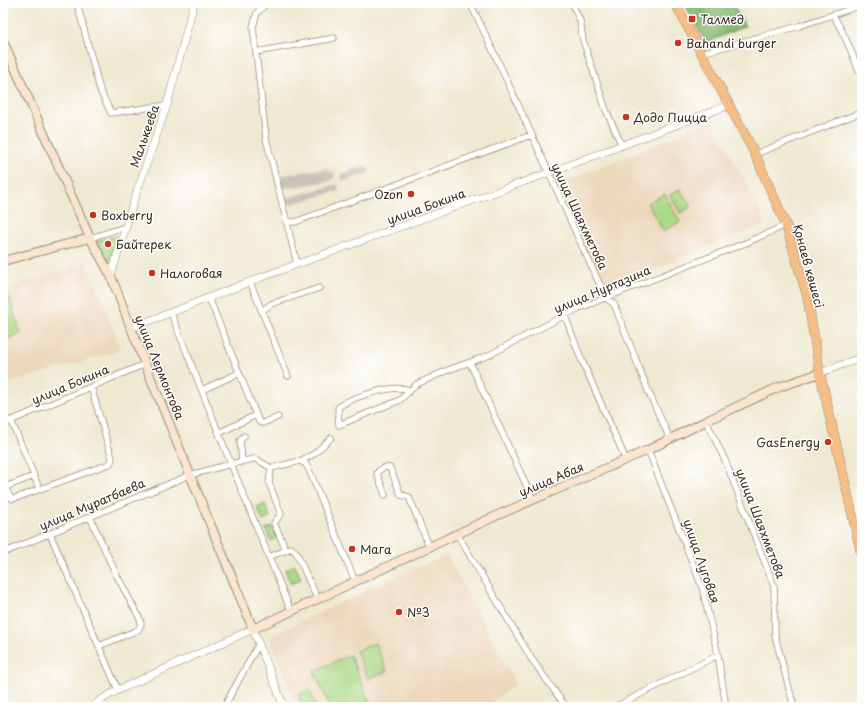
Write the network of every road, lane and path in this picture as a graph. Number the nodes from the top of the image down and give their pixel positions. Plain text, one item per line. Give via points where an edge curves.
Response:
1 (77, 3) edge
2 (194, 3) edge
3 (266, 3) edge
4 (470, 3) edge
5 (572, 3) edge
6 (675, 3) edge
7 (862, 5) edge
8 (833, 15) junction
9 (334, 38) dead end
10 (3, 41) edge
11 (256, 52) junction
12 (702, 54) junction
13 (862, 79) edge
14 (167, 105) junction
15 (729, 105) junction
16 (862, 112) edge
17 (531, 135) junction
18 (622, 146) junction
19 (755, 154) junction
20 (548, 173) junction
21 (286, 222) junction
22 (786, 225) junction
23 (125, 227) junction
24 (90, 238) junction
25 (3, 261) edge
26 (297, 264) junction
27 (111, 276) junction
28 (250, 282) junction
29 (318, 288) dead end
30 (209, 298) junction
31 (606, 298) junction
32 (262, 310) junction
33 (171, 313) junction
34 (564, 316) junction
35 (131, 328) junction
36 (862, 357) edge
37 (470, 363) junction
38 (145, 364) junction
39 (820, 373) junction
40 (239, 374) junction
41 (288, 376) dead end
42 (91, 387) junction
43 (202, 390) junction
44 (409, 390) junction
45 (256, 416) junction
46 (278, 417) dead end
47 (11, 420) junction
48 (706, 421) junction
49 (3, 424) edge
50 (219, 433) junction
51 (244, 436) dead end
52 (331, 438) dead end
53 (670, 438) junction
54 (648, 450) junction
55 (626, 460) junction
56 (242, 461) junction
57 (300, 461) junction
58 (231, 464) junction
59 (271, 468) junction
60 (190, 475) junction
61 (34, 476) junction
62 (39, 488) junction
63 (385, 495) dead end
64 (533, 500) junction
65 (90, 517) junction
66 (50, 534) junction
67 (457, 534) junction
68 (429, 546) junction
69 (286, 550) junction
70 (3, 553) edge
71 (862, 556) edge
72 (269, 557) junction
73 (355, 581) junction
74 (317, 598) junction
75 (291, 611) junction
76 (253, 629) junction
77 (258, 645) junction
78 (99, 646) junction
79 (718, 655) junction
80 (118, 690) junction
81 (619, 706) edge
82 (862, 706) edge
83 (93, 707) edge
84 (224, 707) edge
85 (284, 707) edge
86 (566, 707) edge
87 (726, 707) edge
88 (794, 707) edge
89 (859, 707) edge

1 - 14 street via 100,90 111,113
2 - 14 street, Малькеева
3 - 11 street via 258,13 253,27
4 - 17 street, улица Шаяхметова
5 - 18 street via 580,21 583,40 606,110
6 - 12 main road, Қонаев көшесі
7 - 8 street
8 - 12 street
8 - 13 street via 843,30
9 - 11 street
10 - 24 main road, улица Лермонтова
11 - 21 street via 266,138
12 - 15 main road, Қонаев көшесі
14 - 23 street, Малькеева
15 - 18 street, улица Бокина
15 - 19 main road, Қонаев көшесі
16 - 19 street
17 - 20 street, улица Шаяхметова
17 - 21 street via 295,222
18 - 20 street, улица Бокина
19 - 22 main road, Қонаев көшесі
20 - 26 street, улица Бокина
20 - 31 street, улица Шаяхметова
21 - 26 street
22 - 31 street, улица Нуртазина
22 - 39 main road, Қонаев көшесі via 807,295
23 - 24 street
23 - 27 street, Малькеева
24 - 25 main road
24 - 27 main road, улица Лермонтова
26 - 28 street, улица Бокина
27 - 35 main road, улица Лермонтова
28 - 30 street, улица Бокина
28 - 32 street
29 - 32 street via 271,304
30 - 33 street, улица Бокина
30 - 40 street
31 - 34 street, улица Нуртазина
31 - 53 street, улица Шаяхметова via 614,304 649,393
32 - 41 street
33 - 35 street, улица Бокина
33 - 43 street
34 - 37 street, улица Нуртазина
34 - 55 street
35 - 38 main road, улица Лермонтова
36 - 39 street, улица Абая
37 - 44 street, улица Нуртазина via 442,373
37 - 64 street
38 - 42 street, улица Бокина
38 - 60 main road, улица Лермонтова
39 - 48 main road, улица Абая via 779,387
39 - 71 main road, Қонаев көшесі
40 - 43 street
40 - 45 street
42 - 47 street, улица Бокина
42 - 62 street via 112,462
43 - 50 street
44 - 44 street, улица Нуртазина via 391,389 359,397 341,405 338,408 339,425 400,400
45 - 46 street via 261,423
45 - 50 street
47 - 49 street, улица Бокина
47 - 61 street
48 - 53 main road, улица Абая
48 - 88 street, улица Шаяхметова via 725,460 774,586 775,636
50 - 58 street
51 - 56 street via 240,441
52 - 57 street via 314,454
53 - 54 main road, улица Абая
54 - 55 main road, улица Абая
54 - 79 street, улица Луговая via 702,587
55 - 64 main road, улица Абая
56 - 58 street, улица Муратбаева
56 - 59 street, улица Муратбаева via 256,459
57 - 59 street
57 - 73 street via 306,464 310,472
58 - 60 street, улица Муратбаева
58 - 72 street
59 - 69 street via 269,483 281,514 274,523
60 - 65 street, улица Муратбаева
60 - 76 main road, улица Лермонтова
61 - 62 street
61 - 62 street via 6,489 10,497 14,498
63 - 68 street via 377,473 387,467 390,468 400,495 409,497
64 - 67 main road, улица Абая
65 - 66 street, улица Муратбаева
65 - 78 street via 141,624 138,630
66 - 70 street, улица Муратбаева
66 - 78 street
67 - 68 main road, улица Абая
67 - 86 street via 531,658
68 - 73 main road, улица Абая
69 - 72 street
69 - 74 street via 290,548 296,552
72 - 75 street
73 - 74 main road, улица Абая
74 - 75 main road, улица Абая
75 - 76 main road, улица Абая
76 - 77 street, улица Лермонтова
76 - 80 street
77 - 84 street
77 - 85 street, улица Лермонтова
78 - 80 street
79 - 81 street
79 - 87 street, улица Луговая
80 - 83 street
82 - 89 street

